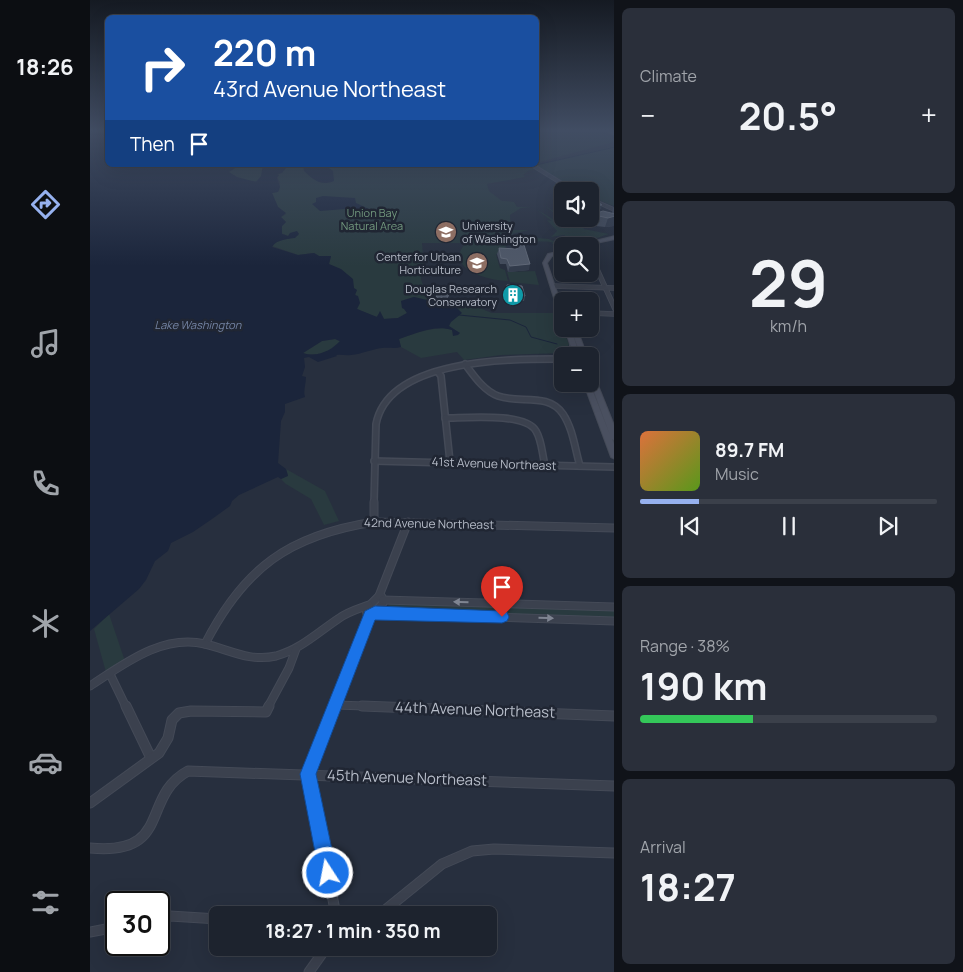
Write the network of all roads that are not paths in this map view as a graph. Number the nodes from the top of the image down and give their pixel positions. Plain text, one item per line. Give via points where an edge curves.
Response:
1 (549, 175) edge
2 (560, 182) edge
3 (599, 203) edge
4 (614, 210) edge
5 (614, 237) edge
6 (599, 242) edge
7 (554, 254) edge
8 (599, 274) edge
9 (555, 286) junction
10 (605, 287) junction
11 (614, 288) edge
12 (557, 292) edge
13 (558, 292) edge
14 (614, 309) edge
15 (599, 313) edge
16 (614, 314) edge
17 (571, 337) edge
18 (574, 346) edge
19 (554, 359) edge
20 (465, 364) junction
21 (438, 372) junction
22 (590, 392) edge
23 (597, 392) edge
24 (445, 418) junction
25 (614, 439) edge
26 (614, 457) edge
27 (374, 461) junction
28 (450, 462) junction
29 (544, 465) junction
30 (580, 466) junction
31 (614, 467) edge
32 (374, 522) junction
33 (408, 522) junction
34 (614, 528) edge
35 (381, 598) junction
36 (369, 605) junction
37 (614, 607) edge
38 (373, 614) junction
39 (614, 621) edge
40 (204, 644) junction
41 (296, 649) junction
42 (110, 674) junction
43 (90, 686) edge
44 (336, 705) junction
45 (614, 716) edge
46 (151, 758) junction
47 (308, 774) junction
48 (614, 786) edge
49 (90, 803) edge
50 (90, 848) edge
51 (614, 852) edge
52 (334, 906) edge
53 (390, 906) edge
54 (170, 916) edge
55 (209, 918) edge
56 (105, 929) edge
57 (90, 932) edge
58 (320, 956) edge
59 (309, 972) edge

1 - 2 street
3 - 4 street
5 - 6 street
7 - 9 street via 545,261
8 - 10 street
9 - 10 street
9 - 12 street
9 - 13 street
10 - 11 street
10 - 14 street
15 - 16 street
17 - 18 street
19 - 20 street via 504,359
20 - 21 street
20 - 30 street via 499,396 538,399 560,411
21 - 24 street
21 - 27 street via 404,385 382,406 376,423
22 - 26 street
23 - 25 street
24 - 28 street
24 - 29 street via 517,420 529,424 536,432
27 - 28 street, 41st Avenue Northeast
27 - 32 street
28 - 29 street, 41st Avenue Northeast
29 - 30 street, 41st Avenue Northeast
30 - 31 street, 41st Avenue Northeast
32 - 33 street, 42nd Avenue Northeast
32 - 40 street, 42nd Avenue Northeast via 349,524 314,536 268,561 237,591
33 - 34 street, 42nd Avenue Northeast
33 - 35 street
35 - 36 street
37 -> 35 street
35 - 38 street
36 - 38 street via 366,611
36 - 41 street via 344,614
38 -> 39 street
38 - 44 street
40 - 41 street via 245,657 273,656
40 - 42 street via 171,642 156,647
41 - 46 street via 266,712 179,713 170,724 164,745
42 - 43 street
42 - 46 street
44 - 45 street, 44th Avenue Northeast
44 - 47 street
46 - 49 street
47 - 48 street, 45th Avenue Northeast
47 - 50 street, 45th Avenue Northeast via 183,772 172,782 157,818 141,838 121,848
47 - 52 street
51 - 53 street via 472,851 442,864
54 - 55 street
56 - 57 street
58 - 59 street

